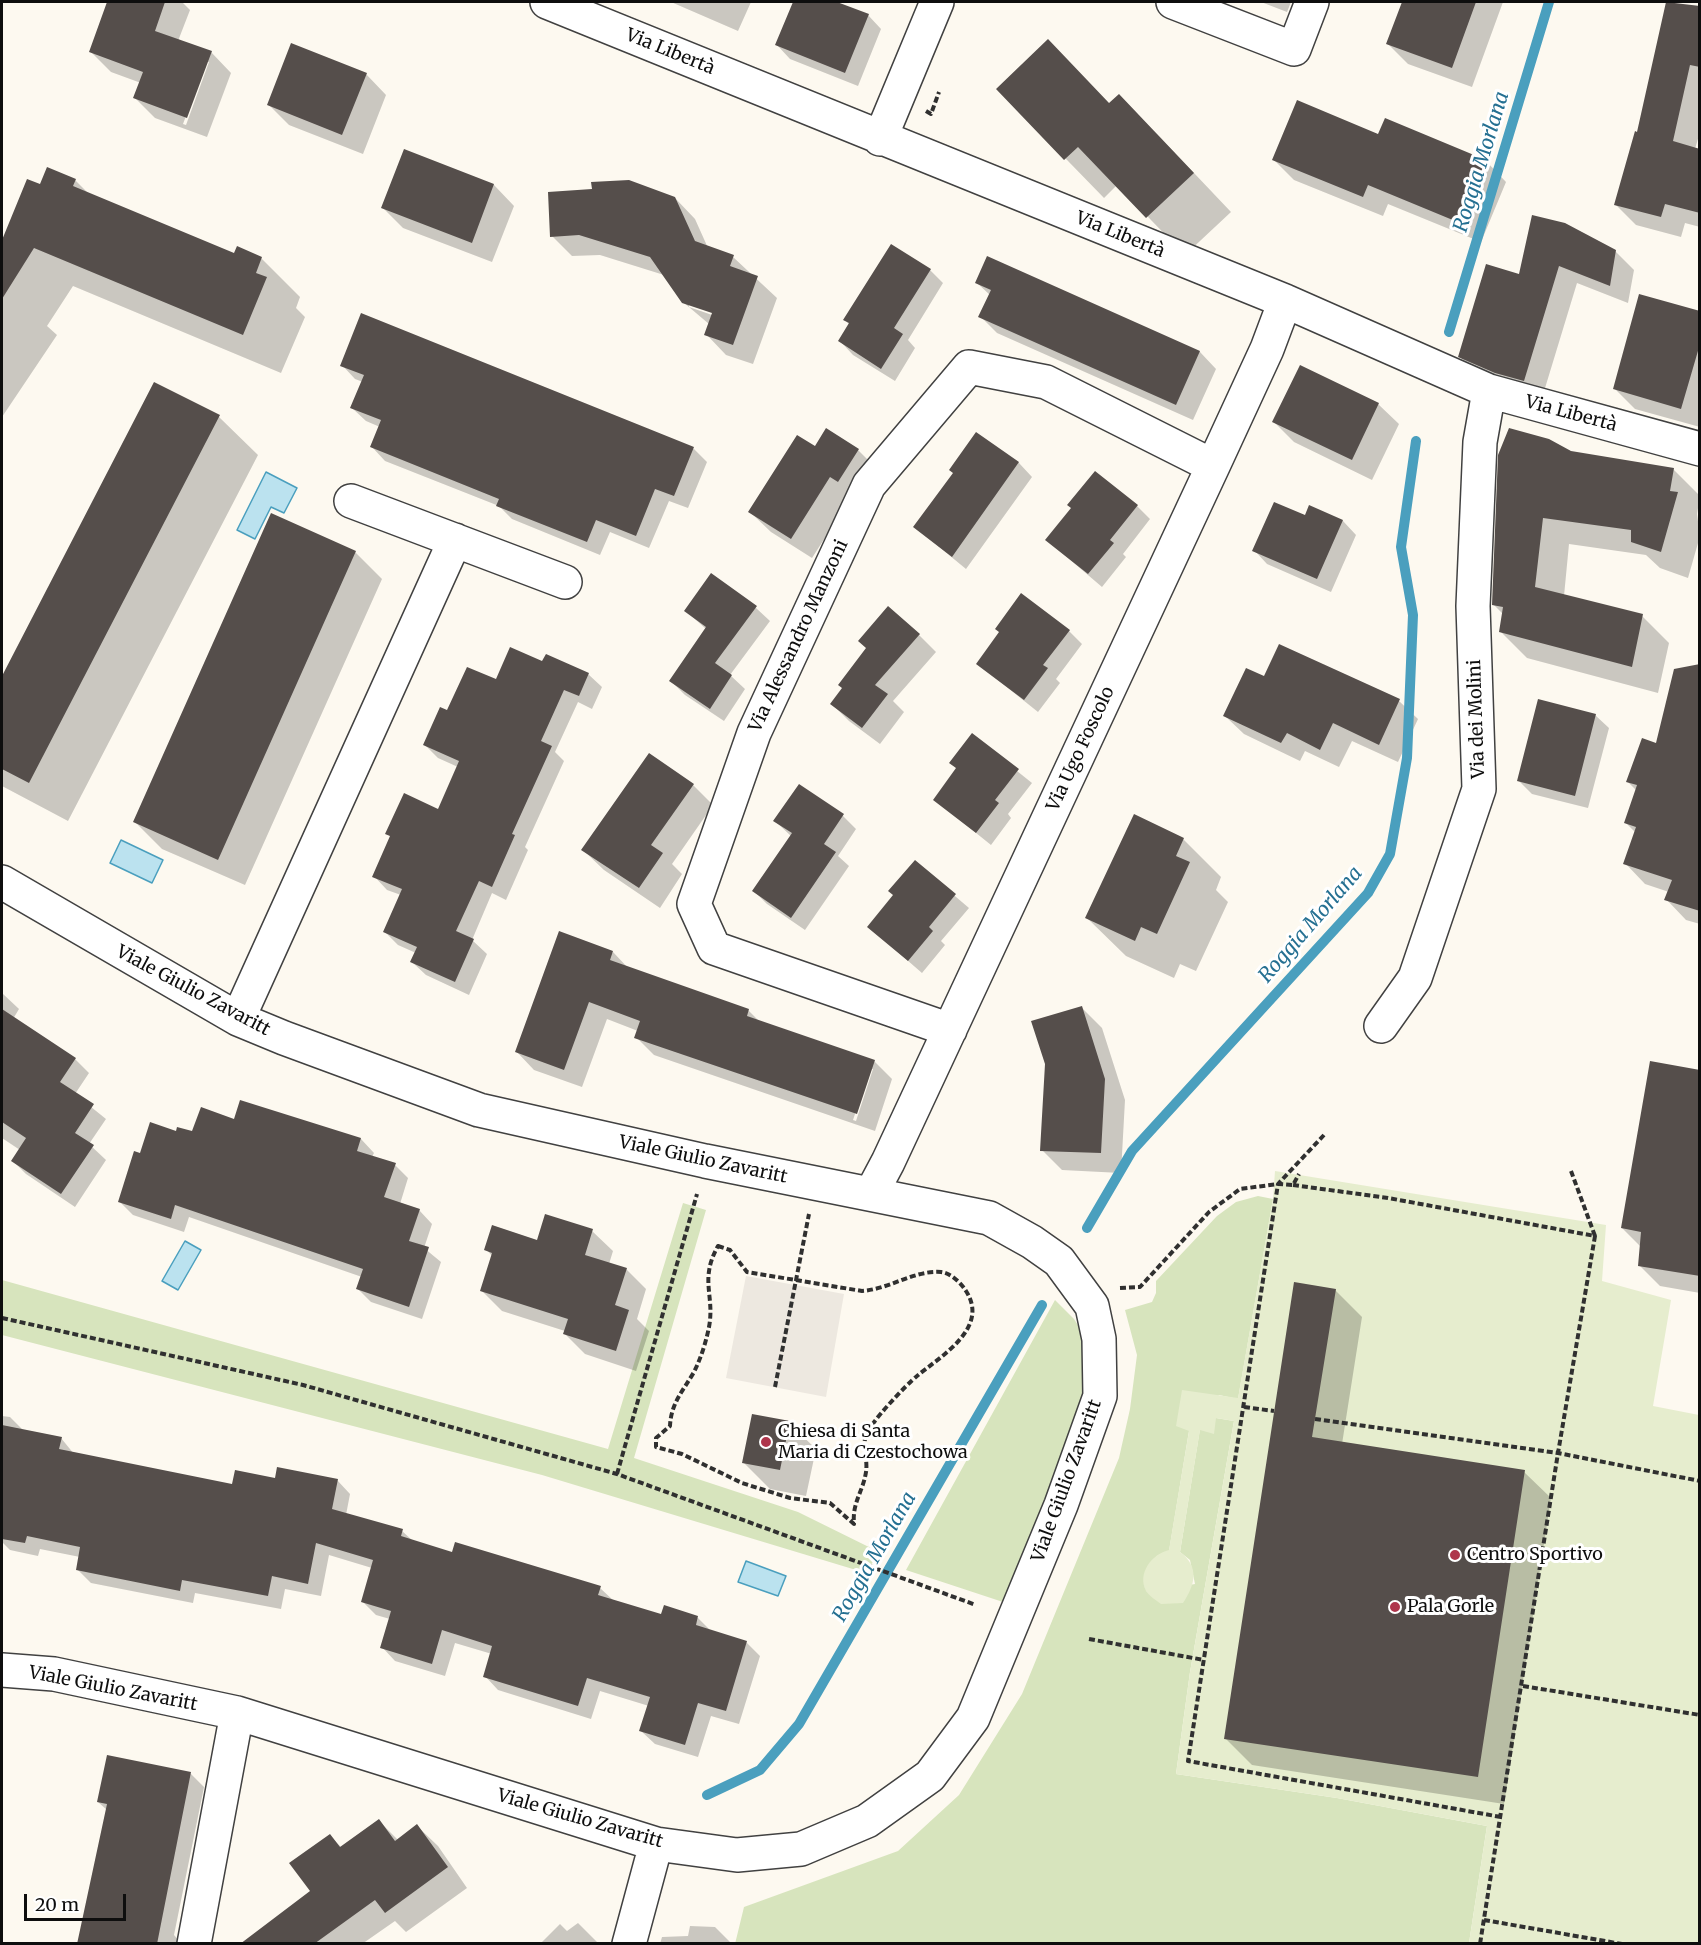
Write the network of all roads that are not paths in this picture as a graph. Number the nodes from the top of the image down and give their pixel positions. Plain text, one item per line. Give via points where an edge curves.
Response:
1 (547, 2) edge
2 (937, 2) edge
3 (1173, 2) edge
4 (1312, 2) edge
5 (880, 139) junction
6 (1285, 302) junction
7 (1489, 391) junction
8 (1700, 449) edge
9 (1213, 466) junction
10 (351, 501) dead end
11 (455, 540) junction
12 (565, 582) dead end
13 (2, 882) edge
14 (238, 1019) junction
15 (1381, 1026) dead end
16 (950, 1030) junction
17 (871, 1194) junction
18 (2, 1670) edge
19 (237, 1713) junction
20 (656, 1844) junction
21 (194, 1944) edge
22 (629, 1944) edge

1 - 5 street, Via Libertà
2 - 5 street
3 - 4 street via 1294,49
5 - 6 street, Via Libertà
6 - 7 street, Via Libertà
6 - 9 street, Via Ugo Foscolo
7 - 8 street, Via Libertà
7 - 15 street, Via dei Molini via 1480,442 1473,606 1479,789 1415,978
9 - 16 street, Via Ugo Foscolo
9 - 16 street, Via Alessandro Manzoni via 1046,382 969,367 864,495 754,733 694,904 714,948
10 - 11 street
11 - 12 street
11 - 14 street
13 - 14 street, Viale Giulio Zavaritt
14 - 17 street, Viale Giulio Zavaritt via 479,1110
16 - 17 street, Via Ugo Foscolo
17 - 20 street, Viale Giulio Zavaritt via 989,1218 1059,1261 1092,1306 1099,1339 1100,1396 1061,1504 973,1718 930,1776 867,1821 801,1849 737,1855
18 - 19 street, Viale Giulio Zavaritt via 54,1674
19 - 20 street, Viale Giulio Zavaritt
19 - 21 street
20 - 22 street

